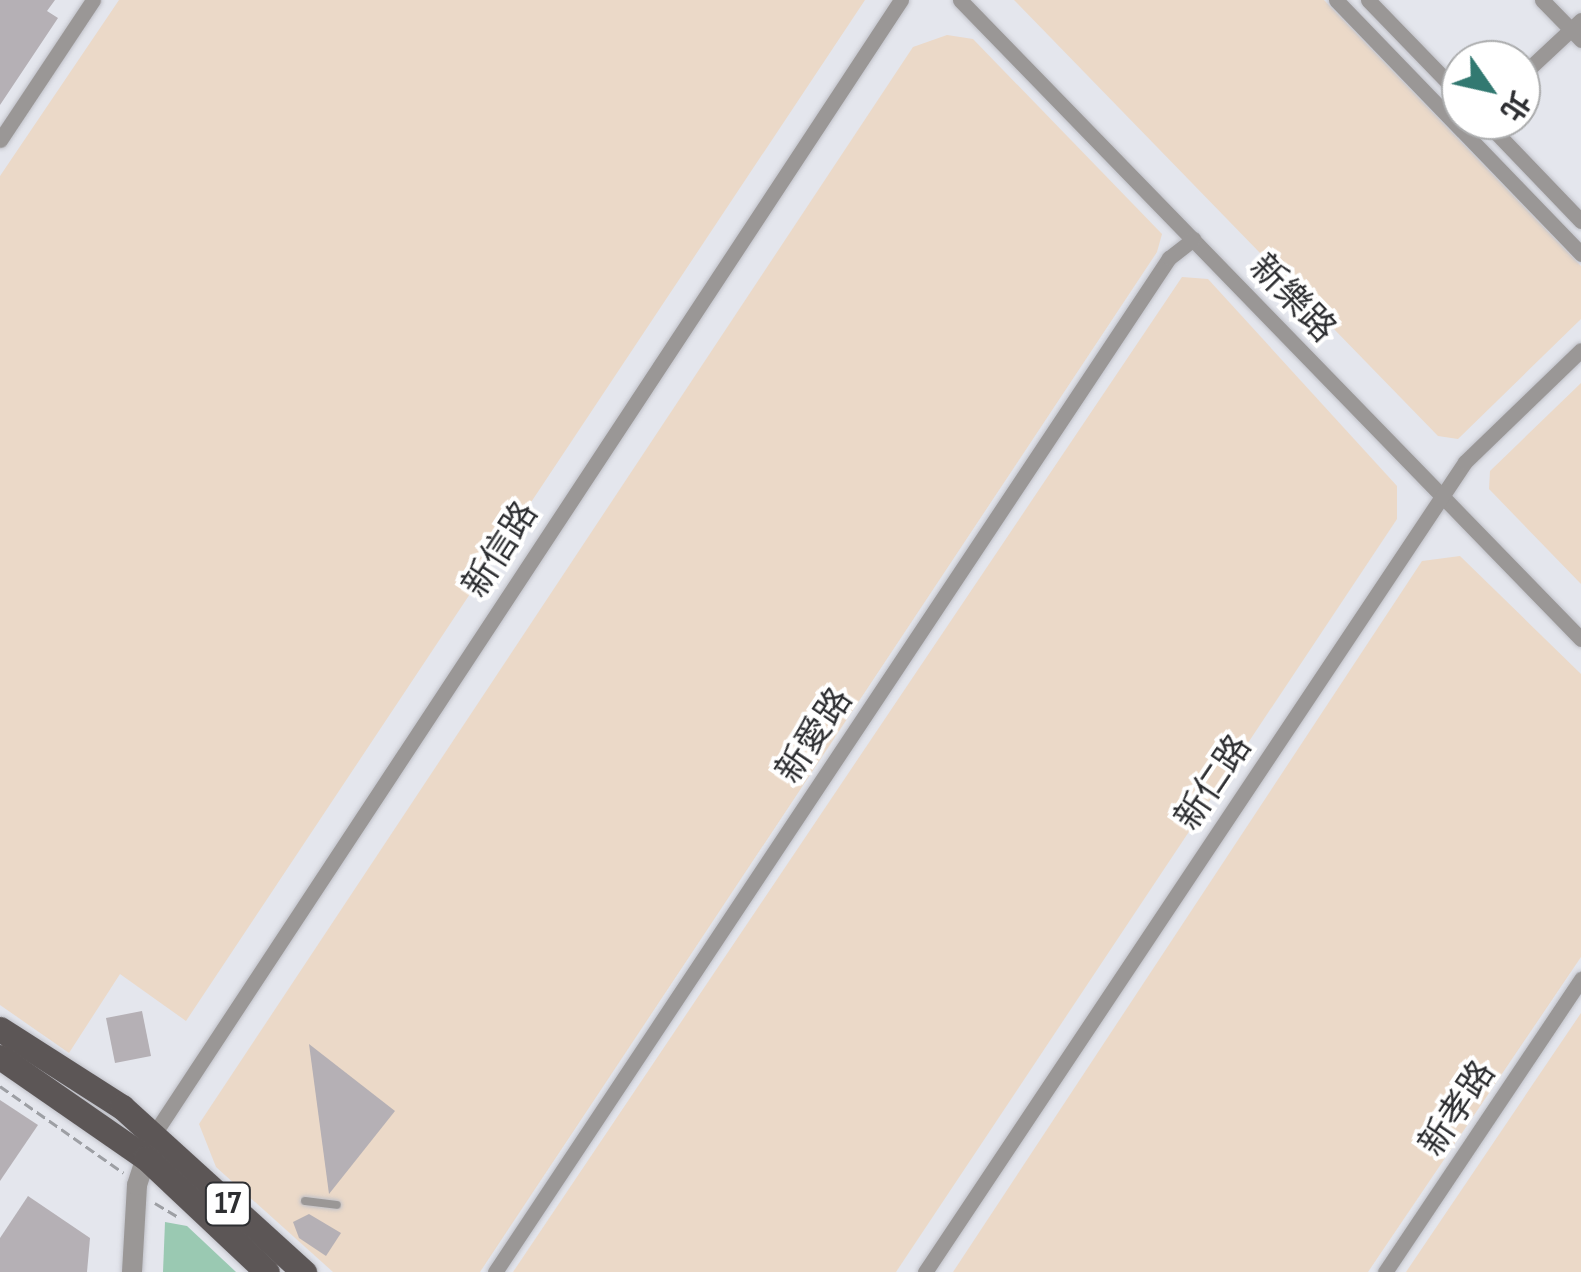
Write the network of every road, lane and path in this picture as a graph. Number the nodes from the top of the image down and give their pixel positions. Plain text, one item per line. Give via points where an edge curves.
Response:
1 (94, 0) edge
2 (901, 0) edge
3 (960, 0) edge
4 (1336, 0) edge
5 (1368, 0) edge
6 (1542, 0) edge
7 (1578, 30) edge
8 (1541, 60) edge
9 (1441, 75) edge
10 (1441, 99) edge
11 (0, 140) edge
12 (1481, 140) edge
13 (1503, 140) edge
14 (1581, 221) edge
15 (1193, 239) junction
16 (1581, 254) edge
17 (1581, 350) edge
18 (1441, 497) junction
19 (1581, 639) edge
20 (1581, 978) edge
21 (0, 1029) edge
22 (0, 1057) edge
23 (0, 1086) edge
24 (150, 1146) junction
25 (117, 1166) dead end
26 (306, 1201) dead end
27 (337, 1204) dead end
28 (132, 1272) edge
29 (267, 1272) edge
30 (304, 1272) edge
31 (495, 1272) edge
32 (925, 1272) edge
33 (1385, 1272) edge

1 - 11 street
2 - 24 street, 新信路
3 - 15 street, 新樂路
4 - 10 street
5 - 9 street
6 - 7 street
7 - 8 street
12 - 16 street
13 - 14 street
15 - 18 street, 新樂路
15 - 31 street, 新愛路 via 1169,258
17 - 18 street, 新仁路 via 1464,462
18 - 19 street, 新樂路
18 - 32 street, 新仁路
20 - 33 street, 新孝路
21 - 24 main road, 17
22 - 24 main road, 17
23 - 25 path
24 - 28 street
24 - 29 main road, 17
24 - 30 main road, 17
26 - 27 lane

